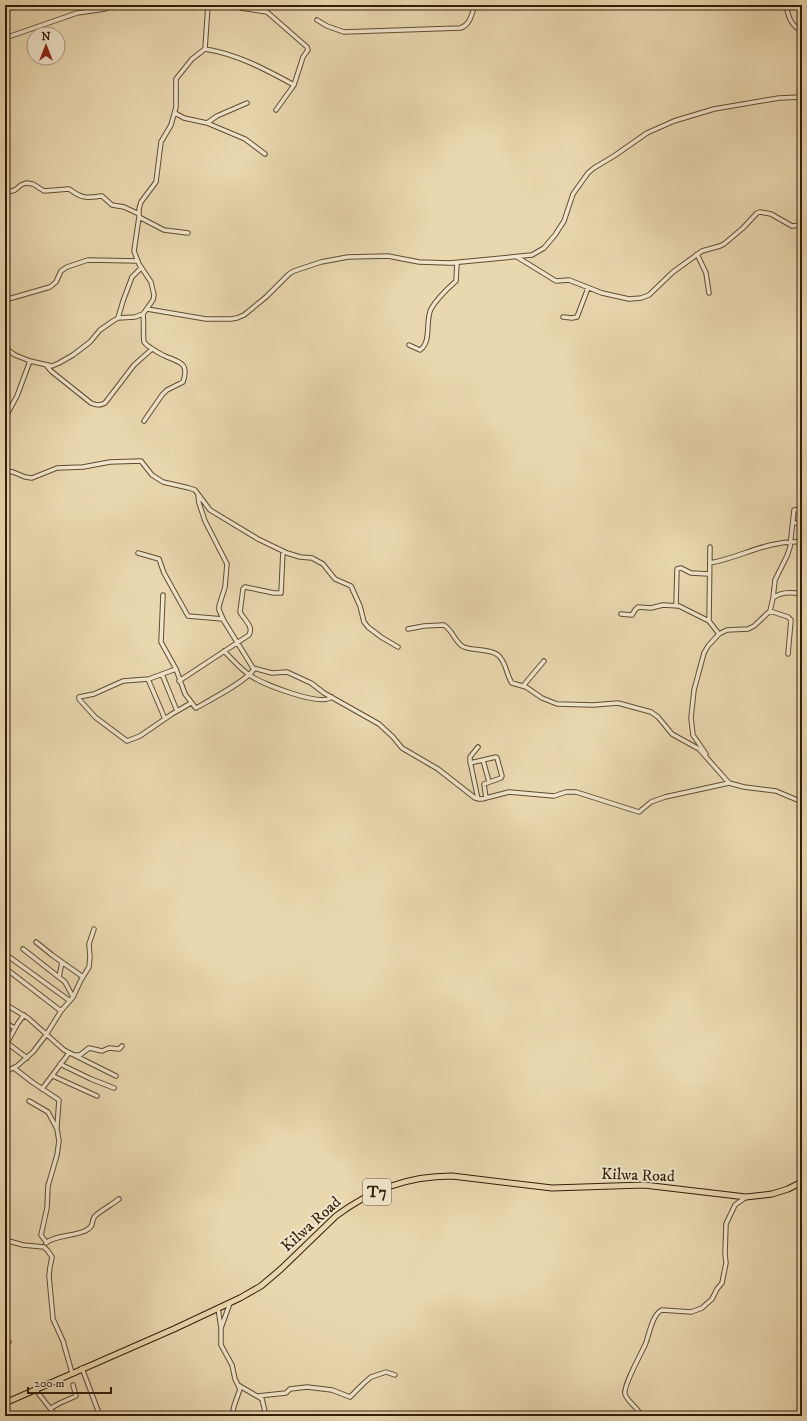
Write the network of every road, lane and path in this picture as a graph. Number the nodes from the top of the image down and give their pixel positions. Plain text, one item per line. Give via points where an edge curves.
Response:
1 (117, 5) edge
2 (208, 5) edge
3 (237, 5) edge
4 (474, 5) edge
5 (786, 5) edge
6 (317, 20) dead end
7 (802, 31) edge
8 (5, 38) edge
9 (205, 49) junction
10 (294, 84) junction
11 (802, 97) edge
12 (247, 103) dead end
13 (276, 110) dead end
14 (175, 113) junction
15 (207, 123) junction
16 (265, 154) dead end
17 (5, 193) edge
18 (139, 216) junction
19 (802, 224) edge
20 (188, 233) dead end
21 (698, 254) junction
22 (516, 257) junction
23 (138, 261) junction
24 (457, 263) junction
25 (141, 268) junction
26 (588, 288) junction
27 (709, 293) dead end
28 (5, 300) edge
29 (147, 309) junction
30 (143, 314) junction
31 (118, 318) junction
32 (563, 318) dead end
33 (409, 345) dead end
34 (5, 348) edge
35 (152, 349) junction
36 (30, 361) junction
37 (46, 365) junction
38 (5, 418) edge
39 (144, 421) dead end
40 (5, 471) edge
41 (198, 495) junction
42 (802, 509) edge
43 (794, 523) junction
44 (802, 523) edge
45 (791, 542) junction
46 (802, 542) edge
47 (710, 547) dead end
48 (283, 551) junction
49 (138, 553) dead end
50 (710, 563) junction
51 (709, 574) junction
52 (802, 594) edge
53 (163, 596) dead end
54 (773, 598) junction
55 (676, 606) junction
56 (770, 611) junction
57 (621, 614) dead end
58 (223, 619) junction
59 (709, 621) junction
60 (408, 629) dead end
61 (719, 634) junction
62 (236, 642) junction
63 (398, 647) dead end
64 (224, 651) junction
65 (788, 654) dead end
66 (544, 661) dead end
67 (176, 669) junction
68 (254, 669) junction
69 (162, 674) junction
70 (249, 675) junction
71 (148, 679) junction
72 (179, 681) junction
73 (523, 686) junction
74 (332, 697) junction
75 (191, 703) junction
76 (177, 711) junction
77 (164, 719) junction
78 (478, 747) dead end
79 (707, 757) junction
80 (483, 760) junction
81 (470, 763) junction
82 (489, 782) junction
83 (729, 783) junction
84 (486, 798) junction
85 (478, 799) junction
86 (802, 802) edge
87 (94, 929) dead end
88 (36, 942) dead end
89 (23, 949) dead end
90 (8, 956) dead end
91 (62, 962) junction
92 (5, 968) edge
93 (59, 977) junction
94 (83, 977) junction
95 (73, 996) junction
96 (70, 1001) junction
97 (5, 1004) edge
98 (61, 1011) junction
99 (24, 1015) junction
100 (5, 1023) edge
101 (15, 1028) junction
102 (46, 1035) junction
103 (6, 1042) edge
104 (122, 1046) dead end
105 (69, 1053) junction
106 (73, 1055) junction
107 (27, 1058) junction
108 (60, 1064) junction
109 (14, 1068) junction
110 (5, 1072) edge
111 (53, 1076) junction
112 (116, 1076) dead end
113 (114, 1088) dead end
114 (42, 1089) junction
115 (97, 1096) dead end
116 (29, 1101) dead end
117 (57, 1128) junction
118 (802, 1182) edge
119 (746, 1197) junction
120 (119, 1199) dead end
121 (5, 1240) edge
122 (46, 1242) junction
123 (44, 1247) junction
124 (230, 1303) junction
125 (218, 1308) junction
126 (221, 1328) junction
127 (82, 1368) junction
128 (72, 1373) junction
129 (395, 1375) dead end
130 (237, 1384) junction
131 (73, 1385) dead end
132 (35, 1389) junction
133 (258, 1396) junction
134 (5, 1403) edge
135 (51, 1408) junction
136 (56, 1416) edge
137 (100, 1416) edge
138 (232, 1416) edge
139 (266, 1416) edge
140 (641, 1416) edge

1 - 8 street via 77,13
2 - 9 street
3 - 10 street via 241,8 267,12 307,47
4 - 6 street via 473,13 466,25 460,28 344,32
5 - 7 street via 790,21
9 - 10 street via 220,51 244,60
9 - 14 street via 192,59 176,80
10 - 13 street
11 - 22 street via 765,100 714,109 674,121 647,133 588,173 573,194 564,221 544,248 532,255
12 - 15 street
14 - 15 street via 184,118
14 - 18 street via 161,142 156,182 141,202
15 - 16 street via 245,139
17 - 18 street via 26,183 44,191 69,190 85,198 102,196 112,205 124,207
18 - 20 street via 164,230
18 - 23 street via 134,251
19 - 21 street via 792,226 776,216 760,212 724,244
21 - 26 street via 645,297 623,298
21 - 27 street via 706,273
22 - 24 street
22 - 26 street via 556,281 569,280
23 - 25 street
23 - 28 street via 88,260 61,271 56,282 50,287
24 - 29 street via 426,263 381,255 321,262 289,274 255,307 244,315 231,319 200,319
24 - 33 street via 456,282 447,289 430,312 429,328 423,347 420,350
25 - 29 street via 150,279 154,292 154,298
25 - 31 street via 132,277
26 - 32 street via 577,317
29 - 30 street
30 - 31 street
30 - 35 street via 144,339
31 - 37 street via 107,324 73,355 52,366
34 - 36 street
35 - 37 street via 134,365 101,405 91,403
35 - 39 street via 182,364 184,379 162,395
36 - 37 street
36 - 38 street via 17,396
40 - 41 street via 32,478 56,468 138,460 144,463 152,475 163,482 195,490
41 - 48 street via 216,514
41 - 58 street via 205,521 227,564 225,587 219,608
42 - 43 street via 794,510
43 - 44 street
43 - 45 street
45 - 46 street
45 - 50 street via 768,545 727,560
45 - 54 street via 775,580
47 - 50 street
48 - 62 street via 281,593 243,588 240,613 251,631 249,635
48 - 63 street via 317,560 325,565 335,579 351,586 366,624
49 - 58 street via 159,559 188,616
50 - 51 street
51 - 55 street via 677,569
51 - 59 street
52 - 54 street via 792,592
53 - 67 street via 161,642
54 - 56 street
55 - 57 street via 638,607 632,615
55 - 59 street
56 - 61 street via 750,628
56 - 65 street via 788,617 791,621
58 - 62 street
59 - 61 street
60 - 73 street via 444,624 464,648 498,655 511,682
61 - 79 street via 704,653 691,706 692,732
62 - 64 street
62 - 68 street
64 - 70 street
64 - 72 street
66 - 73 street
67 - 69 street
67 - 72 street
68 - 70 street
68 - 74 street via 288,673 311,683
69 - 71 street
69 - 76 street
70 - 74 street via 284,692 321,700
70 - 75 street via 196,708
71 - 77 street
71 - 77 street via 123,682 94,694 78,697 90,712 126,741 140,736
72 - 75 street
73 - 79 street via 557,704 593,706 618,703 651,712 673,735 696,747
74 - 85 street via 379,724 402,748 438,769
75 - 76 street
76 - 77 street
78 - 81 street via 470,757
79 - 83 street
80 - 81 street
80 - 82 street
80 - 82 street via 496,757 499,762 501,778
81 - 85 street
82 - 84 street via 484,784
83 - 84 street via 662,798 650,802 639,812 576,792 554,796 507,792
83 - 86 street via 776,791
84 - 85 street
87 - 94 street via 90,944 90,964
88 - 91 street
89 - 93 street
90 - 96 street
91 - 93 street
91 - 94 street
92 - 98 street
93 - 95 street
94 - 95 street
95 - 96 street
96 - 98 street
97 - 99 street
98 - 102 street
99 - 101 street
99 - 102 street
100 - 101 street
101 - 103 street
102 - 105 street
102 - 107 street
103 - 107 street
104 - 106 street via 102,1051 87,1049
105 - 106 street
105 - 108 street
106 - 112 street
107 - 109 street
108 - 111 street
108 - 113 street
109 - 110 street
109 - 114 street
111 - 114 street
111 - 115 street
114 - 117 street via 59,1100
116 - 117 street via 48,1112
117 - 122 street via 58,1149 48,1186 47,1208 40,1235
118 - 119 highway, Kilwa Road / T7 via 772,1194
119 - 124 highway, Kilwa Road / T7 via 644,1185 552,1188 452,1176 409,1180 371,1194 346,1209 261,1286
119 - 140 street via 735,1205 726,1224 726,1263 722,1283 712,1298 698,1310 662,1310 655,1316 625,1391 627,1398
120 - 122 street via 95,1217 92,1225 85,1231
121 - 123 street
122 - 123 street
123 - 128 street via 52,1257 50,1288 53,1319 63,1341
124 - 125 highway, Kilwa Road / T7
124 - 126 street
125 - 126 street
125 - 127 highway, Kilwa Road / T7
126 - 130 street via 221,1345 232,1365
127 - 128 highway, Kilwa Road / T7
127 - 137 street
128 - 132 highway, Kilwa Road / T7
129 - 133 street via 383,1372 371,1377 350,1397 332,1390 307,1387 290,1389 286,1393
130 - 133 street
130 - 138 street via 240,1390
131 - 135 street via 76,1396
132 - 134 highway, Kilwa Road / T7
132 - 135 street
133 - 139 street via 263,1400
135 - 136 street

